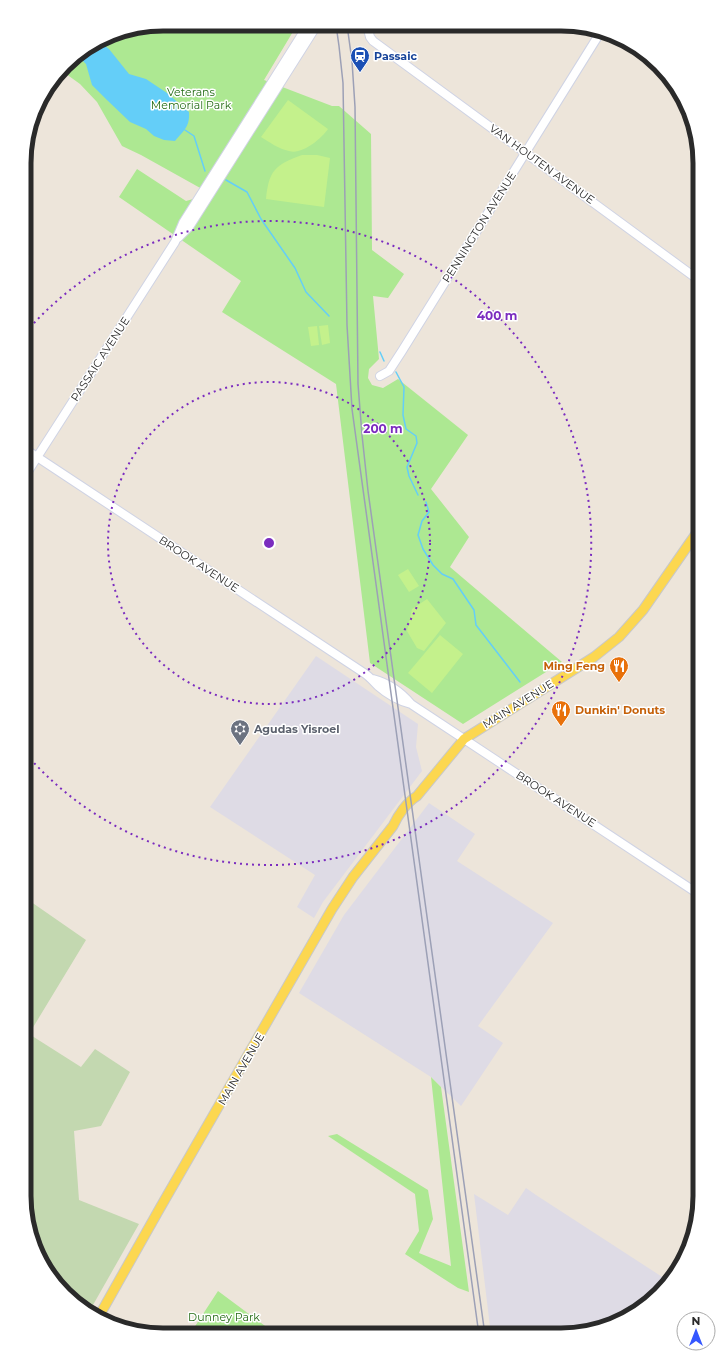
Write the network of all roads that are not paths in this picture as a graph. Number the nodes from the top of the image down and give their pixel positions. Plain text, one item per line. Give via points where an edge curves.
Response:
1 (305, 31) edge
2 (313, 31) edge
3 (368, 31) edge
4 (598, 37) edge
5 (284, 73) junction
6 (526, 152) junction
7 (693, 276) edge
8 (380, 376) dead end
9 (31, 453) edge
10 (37, 457) junction
11 (31, 466) edge
12 (693, 538) edge
13 (464, 739) junction
14 (693, 889) edge
15 (101, 1312) edge

1 - 5 main road, PASSAIC AVENUE
2 - 5 main road, PASSAIC AVENUE
3 - 6 main road, VAN HOUTEN AVENUE via 370,37 383,48
4 - 6 main road, PENNINGTON AVENUE
5 - 10 main road, PASSAIC AVENUE via 183,223 175,242
6 - 7 main road, VAN HOUTEN AVENUE
6 - 8 main road, PENNINGTON AVENUE via 389,371
9 - 10 main road, BROOK AVENUE
10 - 11 main road, PASSAIC AVENUE
10 - 13 main road, BROOK AVENUE via 373,679 382,681 411,704
12 - 13 main road, MAIN AVENUE via 643,610 619,637 594,657
13 - 14 main road, BROOK AVENUE
13 - 15 main road, MAIN AVENUE via 417,796 416,803 400,823 393,826 353,877 332,909

